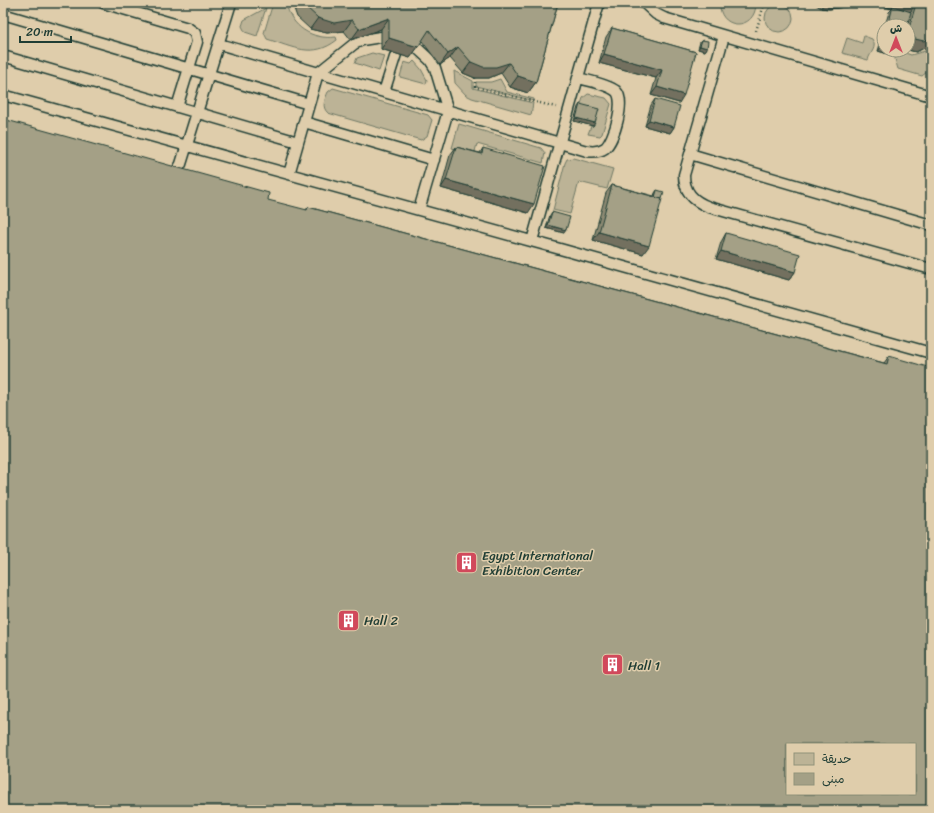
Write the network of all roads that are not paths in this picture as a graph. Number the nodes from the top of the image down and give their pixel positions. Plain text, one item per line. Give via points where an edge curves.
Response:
1 (103, 3) edge
2 (231, 3) edge
3 (599, 3) edge
4 (644, 3) edge
5 (3, 14) edge
6 (724, 36) junction
7 (381, 37) edge
8 (218, 44) junction
9 (417, 48) edge
10 (396, 54) edge
11 (3, 56) edge
12 (189, 68) junction
13 (318, 73) junction
14 (209, 75) junction
15 (578, 78) junction
16 (384, 92) junction
17 (3, 95) edge
18 (931, 96) edge
19 (310, 104) junction
20 (177, 107) junction
21 (448, 111) junction
22 (197, 113) junction
23 (304, 122) junction
24 (298, 142) junction
25 (560, 143) junction
26 (187, 146) junction
27 (690, 154) junction
28 (434, 160) junction
29 (182, 164) junction
30 (289, 174) junction
31 (183, 181) edge
32 (167, 189) edge
33 (419, 210) junction
34 (931, 225) edge
35 (532, 241) junction
36 (931, 269) edge
37 (931, 353) edge

1 - 12 lane via 192,30 197,42
2 - 8 lane
3 - 15 lane
4 - 6 lane via 664,18
5 - 12 lane
6 - 18 lane
6 - 27 lane
7 - 13 lane via 354,44
8 - 13 lane
8 - 14 lane
9 - 21 lane via 435,68
10 - 16 lane
11 - 20 lane
12 - 14 lane
12 - 20 lane
13 - 16 lane
13 - 19 lane
14 - 19 lane
14 - 22 lane
15 - 25 lane
15 - 25 lane via 612,89 619,95 621,108 611,140 601,150 592,152
16 - 21 lane
17 - 26 lane
19 - 23 lane
20 - 22 lane
21 - 25 lane
21 - 28 lane
22 - 24 lane
22 - 26 lane
23 - 24 lane
23 - 28 lane
24 - 30 lane
25 - 35 lane
26 - 29 lane
26 - 30 lane
27 - 34 lane
27 - 36 lane via 684,182 690,195 701,204
28 - 33 lane
29 - 31 lane
29 - 32 lane
30 - 33 lane
33 - 35 lane
35 - 37 lane

